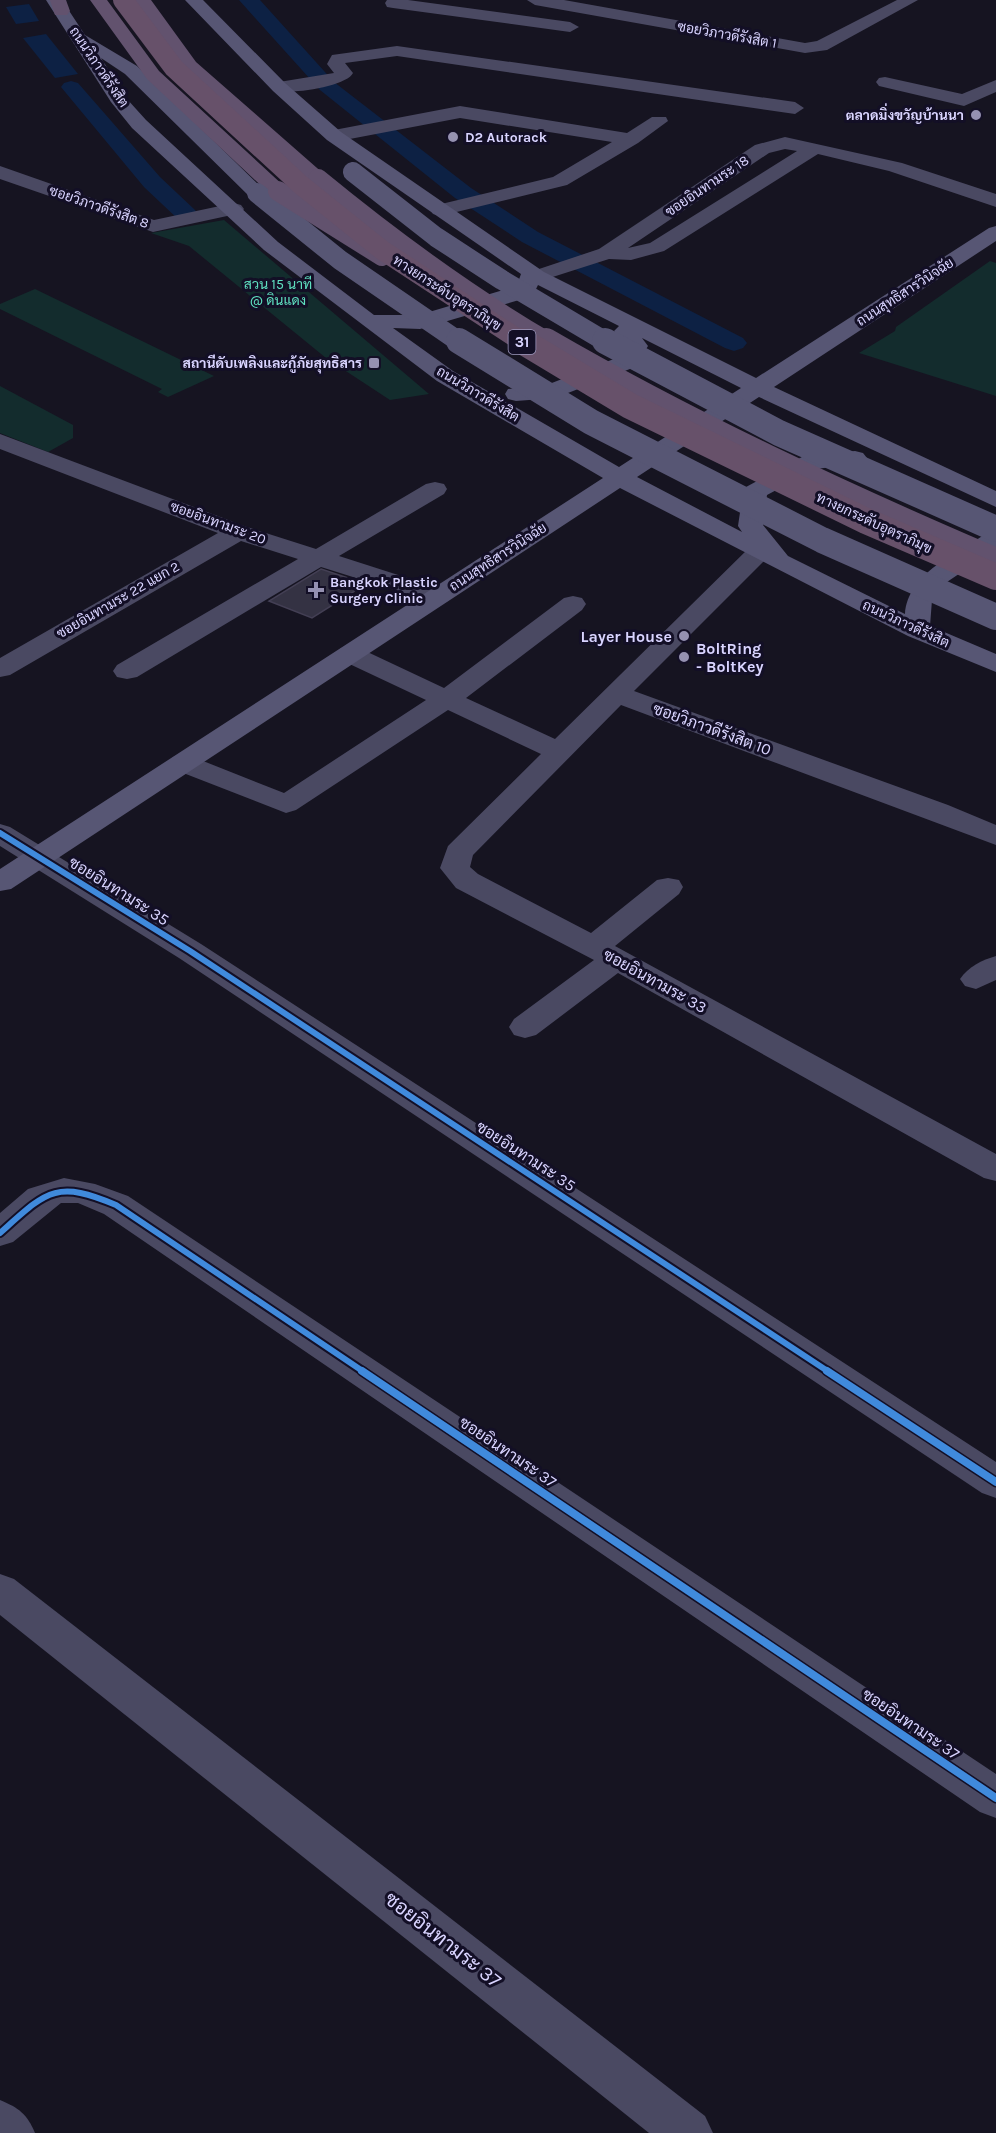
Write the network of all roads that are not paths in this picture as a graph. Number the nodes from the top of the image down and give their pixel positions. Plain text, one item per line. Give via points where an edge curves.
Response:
1 (98, 0) edge
2 (123, 0) edge
3 (142, 0) edge
4 (149, 0) edge
5 (192, 0) edge
6 (535, 0) edge
7 (910, 0) edge
8 (391, 1) edge
9 (58, 4) edge
10 (589, 30) dead end
11 (76, 34) junction
12 (209, 42) dead end
13 (231, 64) dead end
14 (885, 82) dead end
15 (996, 85) edge
16 (279, 87) junction
17 (795, 108) dead end
18 (659, 121) dead end
19 (334, 136) junction
20 (631, 139) junction
21 (0, 172) edge
22 (268, 192) junction
23 (996, 201) edge
24 (234, 209) junction
25 (440, 210) junction
26 (996, 232) edge
27 (534, 274) junction
28 (615, 317) junction
29 (369, 321) junction
30 (445, 376) junction
31 (758, 388) junction
32 (0, 441) edge
33 (922, 467) junction
34 (620, 478) junction
35 (435, 489) dead end
36 (996, 500) edge
37 (996, 529) edge
38 (237, 532) junction
39 (996, 538) edge
40 (996, 555) edge
41 (770, 557) junction
42 (319, 558) junction
43 (996, 561) edge
44 (996, 577) edge
45 (996, 584) edge
46 (439, 596) junction
47 (573, 604) dead end
48 (996, 617) edge
49 (917, 630) junction
50 (350, 654) junction
51 (996, 664) edge
52 (0, 669) edge
53 (127, 671) dead end
54 (616, 694) junction
55 (447, 698) junction
56 (560, 752) junction
57 (183, 763) junction
58 (0, 833) edge
59 (996, 836) edge
60 (39, 857) junction
61 (0, 882) edge
62 (668, 886) dead end
63 (605, 953) junction
64 (525, 1027) dead end
65 (996, 1169) edge
66 (0, 1233) edge
67 (996, 1482) edge
68 (0, 1591) edge
69 (996, 1798) edge
70 (0, 2124) edge
71 (10, 2133) edge
72 (688, 2133) edge

1 - 22 highway, 31 via 153,75
2 - 44 highway, ทางยกระดับอุตราภิมุข / 31, bridge via 174,68 301,185 382,250 493,324 630,406 866,521
3 - 43 highway, 31, bridge via 190,66 318,180 399,244 496,310 642,396 874,509
4 - 40 highway, ทางยกระดับอุตราภิมุข / 31, bridge via 198,66 326,179 408,244 515,314 652,395 883,508
5 - 12 main road via 197,28
5 - 16 main road
6 - 7 street, ซอยวิภาวดีรังสิต 1 via 805,48 821,46
8 - 10 street
9 - 11 main road, ถนนวิภาวดีรังสิต / 31
11 - 22 main road, 31 via 131,70
11 - 24 main road, ถนนวิภาวดีรังสิต / 31 via 139,124
13 - 37 main road, bridge via 353,172 435,236 544,304 675,380 904,491
14 - 15 street via 964,100
16 - 17 street via 334,80 344,73 336,64 338,59 397,51
16 - 19 main road
18 - 20 street
19 - 20 street via 460,112
19 - 25 main road
20 - 25 street via 560,182
21 - 24 street, ซอยวิภาวดีรังสิต 8 via 153,226
22 - 45 highway, 31, bridge via 375,251 483,326 618,406 854,523
22 - 48 main road, 31, bridge via 340,260 442,330 591,422 822,540
23 - 27 street, ซอยอินทามระ 18 via 895,167 815,148 657,247 631,254 606,253
24 - 29 main road, ถนนวิภาวดีรังสิต / 31 via 271,246
25 - 27 main road
26 - 31 main road, ถนนสุทธิสารวินิจฉัย
27 - 28 main road
27 - 29 main road via 518,293 420,322
28 - 30 main road via 637,346 627,362 547,393 513,394
28 - 31 main road
29 - 30 main road, ถนนวิภาวดีรังสิต / 31
30 - 34 main road, ถนนวิภาวดีรังสิต / 31
31 - 33 main road
31 - 34 main road, ถนนสุทธิสารวินิจฉัย
32 - 38 street, ซอยอินทามระ 20
33 - 36 main road
33 - 41 main road via 848,457 810,462 755,492 750,526
34 - 41 main road, ถนนวิภาวดีรังสิต / 31
34 - 46 main road, ถนนสุทธิสารวินิจฉัย
35 - 42 street
38 - 42 street, ซอยอินทามระ 20
38 - 52 street, ซอยอินทามระ 22 แยก 2
39 - 49 main road via 932,581 919,600
41 - 49 main road, ถนนวิภาวดีรังสิต / 31
41 - 54 street
42 - 46 street, ซอยอินทามระ 20
42 - 53 street
46 - 50 main road, ถนนสุทธิสารวินิจฉัย
47 - 55 street
49 - 51 main road, ถนนวิภาวดีรังสิต / 31
50 - 55 street
50 - 57 main road, ถนนสุทธิสารวินิจฉัย
54 - 56 street, ซอยอินทามระ 33
54 - 59 street, ซอยวิภาวดีรังสิต 10 via 938,811
55 - 56 street
55 - 57 street via 286,804
56 - 63 street, ซอยอินทามระ 33 via 459,852 455,868 467,881
57 - 60 main road, ถนนสุทธิสารวินิจฉัย
58 - 60 street, ซอยอินทามระ 35
60 - 61 main road, ถนนสุทธิสารวินิจฉัย
60 - 67 street, ซอยอินทามระ 35 via 190,951
62 - 63 street
63 - 64 street
63 - 65 street, ซอยอินทามระ 33
66 - 69 street, ซอยอินทามระ 37 via 46,1193 68,1188 116,1204
68 - 72 street, ซอยอินทามระ 37
70 - 71 street

